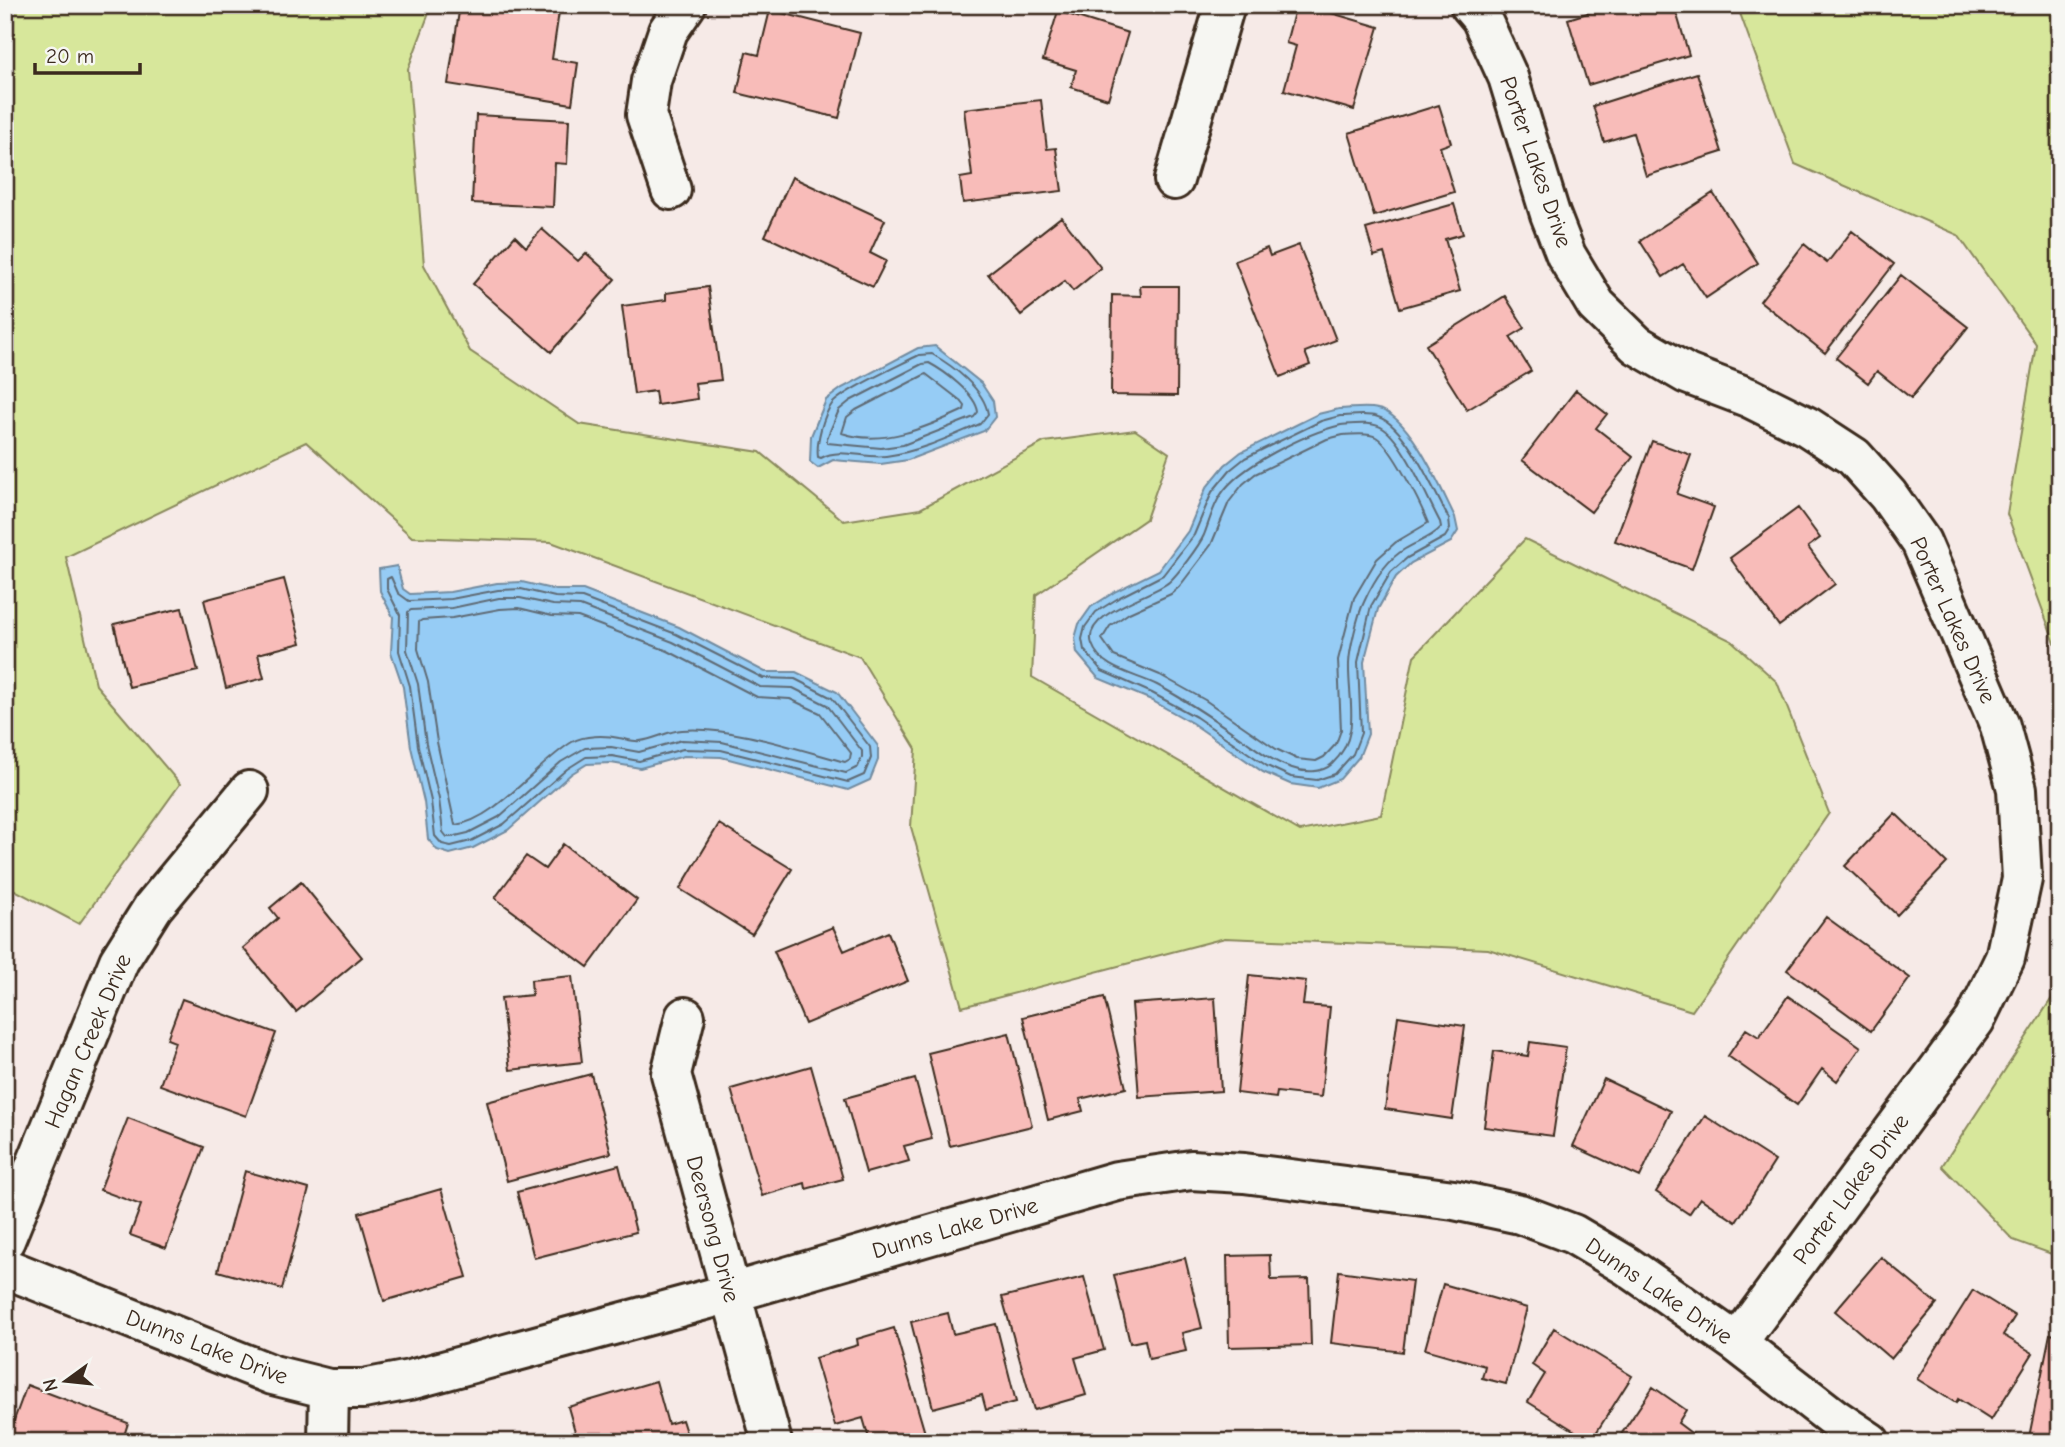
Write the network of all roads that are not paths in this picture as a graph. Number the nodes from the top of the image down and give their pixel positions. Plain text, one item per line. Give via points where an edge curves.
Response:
1 (686, 5) edge
2 (1225, 5) edge
3 (1470, 5) edge
4 (1174, 180) dead end
5 (671, 190) dead end
6 (249, 791) dead end
7 (685, 1017) dead end
8 (5, 1240) edge
9 (5, 1268) edge
10 (731, 1293) junction
11 (1737, 1343) junction
12 (329, 1389) junction
13 (328, 1442) edge
14 (772, 1442) edge
15 (1870, 1442) edge

1 - 5 street via 668,32 651,81 646,115
2 - 4 street
3 - 11 street, Porter Lakes Drive via 1481,18 1508,77 1566,255 1596,305 1637,345 1687,374 1808,427 1854,457 1888,495 1921,542 2000,726 2017,789 2022,879 2005,958 1975,1020
6 - 8 street, Hagan Creek Drive via 153,907 119,961
7 - 10 street, Deersong Drive via 671,1074
9 - 12 street, Dunns Lake Drive via 273,1375
10 - 11 street, Dunns Lake Drive via 1117,1181 1191,1170 1454,1200 1520,1214 1573,1234 1627,1266
10 - 12 street, Dunns Lake Drive via 410,1380 363,1389
10 - 14 street, Deersong Drive
11 - 15 street, Dunns Lake Drive
12 - 13 street

